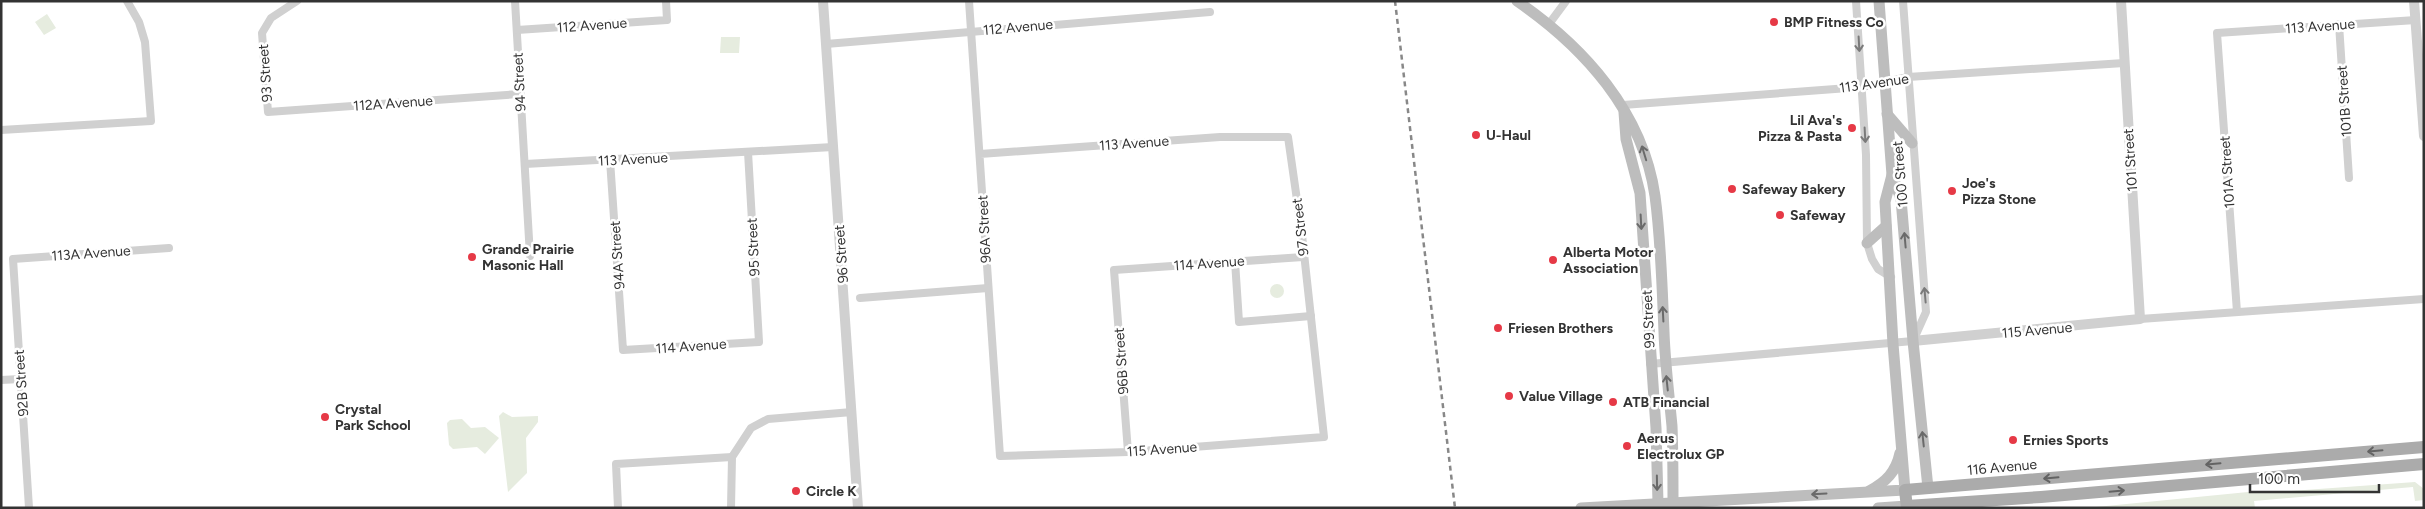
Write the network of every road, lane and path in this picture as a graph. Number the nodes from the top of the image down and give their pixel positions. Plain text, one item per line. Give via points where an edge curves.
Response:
1 (127, 1) edge
2 (297, 1) edge
3 (514, 1) edge
4 (666, 1) edge
5 (823, 1) edge
6 (969, 1) edge
7 (1517, 1) edge
8 (1566, 1) edge
9 (1856, 1) edge
10 (1879, 1) edge
11 (1903, 1) edge
12 (2121, 1) edge
13 (2414, 1) edge
14 (1210, 12) dead end
15 (2420, 20) edge
16 (1549, 24) junction
17 (2339, 24) junction
18 (517, 30) junction
19 (970, 31) junction
20 (2217, 33) joint
21 (826, 44) junction
22 (2124, 63) junction
23 (1908, 77) junction
24 (1885, 82) junction
25 (1862, 86) junction
26 (519, 94) junction
27 (1623, 105) junction
28 (268, 112) joint
29 (1887, 114) junction
30 (1, 130) edge
31 (2424, 136) edge
32 (1288, 137) joint
33 (1912, 143) junction
34 (833, 146) junction
35 (748, 152) junction
36 (980, 154) junction
37 (610, 160) junction
38 (525, 164) junction
39 (1892, 175) junction
40 (2349, 178) dead end
41 (1886, 226) junction
42 (1867, 243) junction
43 (169, 248) dead end
44 (530, 256) dead end
45 (1304, 256) junction
46 (13, 259) joint
47 (1235, 261) junction
48 (1114, 270) joint
49 (1891, 277) junction
50 (988, 288) junction
51 (860, 298) dead end
52 (2424, 299) edge
53 (2238, 312) junction
54 (1311, 316) junction
55 (2140, 319) junction
56 (1913, 341) junction
57 (759, 342) joint
58 (1893, 344) junction
59 (623, 350) joint
60 (1665, 362) junction
61 (1650, 364) junction
62 (21, 379) junction
63 (1, 380) edge
64 (852, 412) junction
65 (1324, 437) joint
66 (1902, 441) junction
67 (2424, 447) edge
68 (1128, 452) junction
69 (1000, 456) joint
70 (732, 457) junction
71 (2424, 464) edge
72 (1928, 488) junction
73 (1905, 490) junction
74 (1868, 492) junction
75 (2042, 498) junction
76 (1658, 505) edge
77 (1673, 505) edge
78 (1929, 506) edge
79 (1907, 507) edge
80 (30, 508) edge
81 (618, 508) edge
82 (731, 508) edge
83 (858, 508) edge
84 (1581, 508) edge
85 (1878, 508) edge
86 (2000, 508) edge

1 - 30 street via 139,22 145,42 151,121
2 - 28 street, 93 Street via 271,18 262,33
3 - 18 street, 94 Street
4 - 18 street, 112 Avenue via 667,20
5 - 21 street, 96 Street
6 - 19 street, 96A Street
7 - 16 main road, 99 Street
8 - 16 street
9 -> 25 street
10 - 24 main road, 100 Street
11 - 23 street, 100 Street
12 - 22 street, 101 Street
13 - 15 street
14 - 19 street, 112 Avenue
15 - 17 street, 113 Avenue
15 - 31 street
16 - 27 main road, 99 Street
17 - 20 street, 113 Avenue
17 - 40 street, 101B Street
18 - 26 street, 94 Street
19 - 21 street, 112 Avenue
19 - 36 street, 96A Street
20 - 53 street, 101A Street
21 - 34 street, 96 Street
22 - 23 street, 113 Avenue
22 - 55 street, 101 Street
23 - 24 street, 113 Avenue
23 - 33 street, 100 Street
24 - 25 street, 113 Avenue
24 - 29 main road, 100 Street
25 - 27 street, 113 Avenue
25 -> 42 street
26 - 28 street, 112A Avenue
26 - 38 street, 94 Street
60 -> 27 main road, 99 Street via 1655,194 1642,145
27 -> 61 main road, 99 Street via 1626,139 1640,193
29 - 33 main road
29 - 39 main road, 100 Street
32 - 36 street, 113 Avenue via 1220,137
32 - 45 street, 97 Street
56 -> 33 street, 100 Street via 1926,312
34 - 35 street, 113 Avenue
34 - 64 street, 96 Street
35 - 37 street, 113 Avenue
35 - 57 street, 95 Street
36 - 50 street, 96A Street
37 - 38 street, 113 Avenue
37 - 59 street, 94A Street
38 - 44 street
39 - 41 main road, 100 Street via 1885,202
56 -> 39 main road, 100 Street via 1901,199
41 - 42 main road
41 - 49 main road, 100 Street
42 - 49 street via 1878,269
43 - 46 street, 113A Avenue
45 - 47 street, 114 Avenue
45 - 54 street, 97 Street
46 - 62 street, 92B Street
47 - 48 street, 114 Avenue
47 - 54 street via 1239,322
48 - 68 street, 96B Street
49 - 58 main road, 100 Street
50 - 51 street
50 - 69 street, 96A Street
52 - 53 street, 115 Avenue
53 - 55 street, 115 Avenue
54 - 65 street, 97 Street
55 - 56 street, 115 Avenue
56 - 58 street, 115 Avenue
72 -> 56 main road, 100 Street
57 - 59 street, 114 Avenue
58 - 60 street, 115 Avenue
58 - 66 main road, 100 Street
60 - 61 street, 115 Avenue
77 -> 60 main road, 99 Street via 1672,428
61 -> 76 main road, 99 Street
62 - 63 street
62 - 80 street, 92B Street
64 - 70 street via 768,419 751,428
64 - 83 street, 96 Street
65 - 68 street, 115 Avenue
66 - 73 main road, 100 Street
66 - 74 main road via 1895,469 1881,485
67 -> 72 main road, 116 Avenue
68 - 69 street, 115 Avenue
70 - 81 street via 616,464
70 - 82 street
75 -> 71 main road
72 - 73 main road, 116 Avenue
72 - 78 main road, 100 Street
73 - 74 main road, 116 Avenue
73 - 79 main road, 100 Street
74 -> 77 main road, 116 Avenue
75 - 78 main road
75 - 86 main road
76 - 77 main road, 116 Avenue
76 - 84 main road, 116 Avenue
78 - 79 main road
79 - 85 main road

